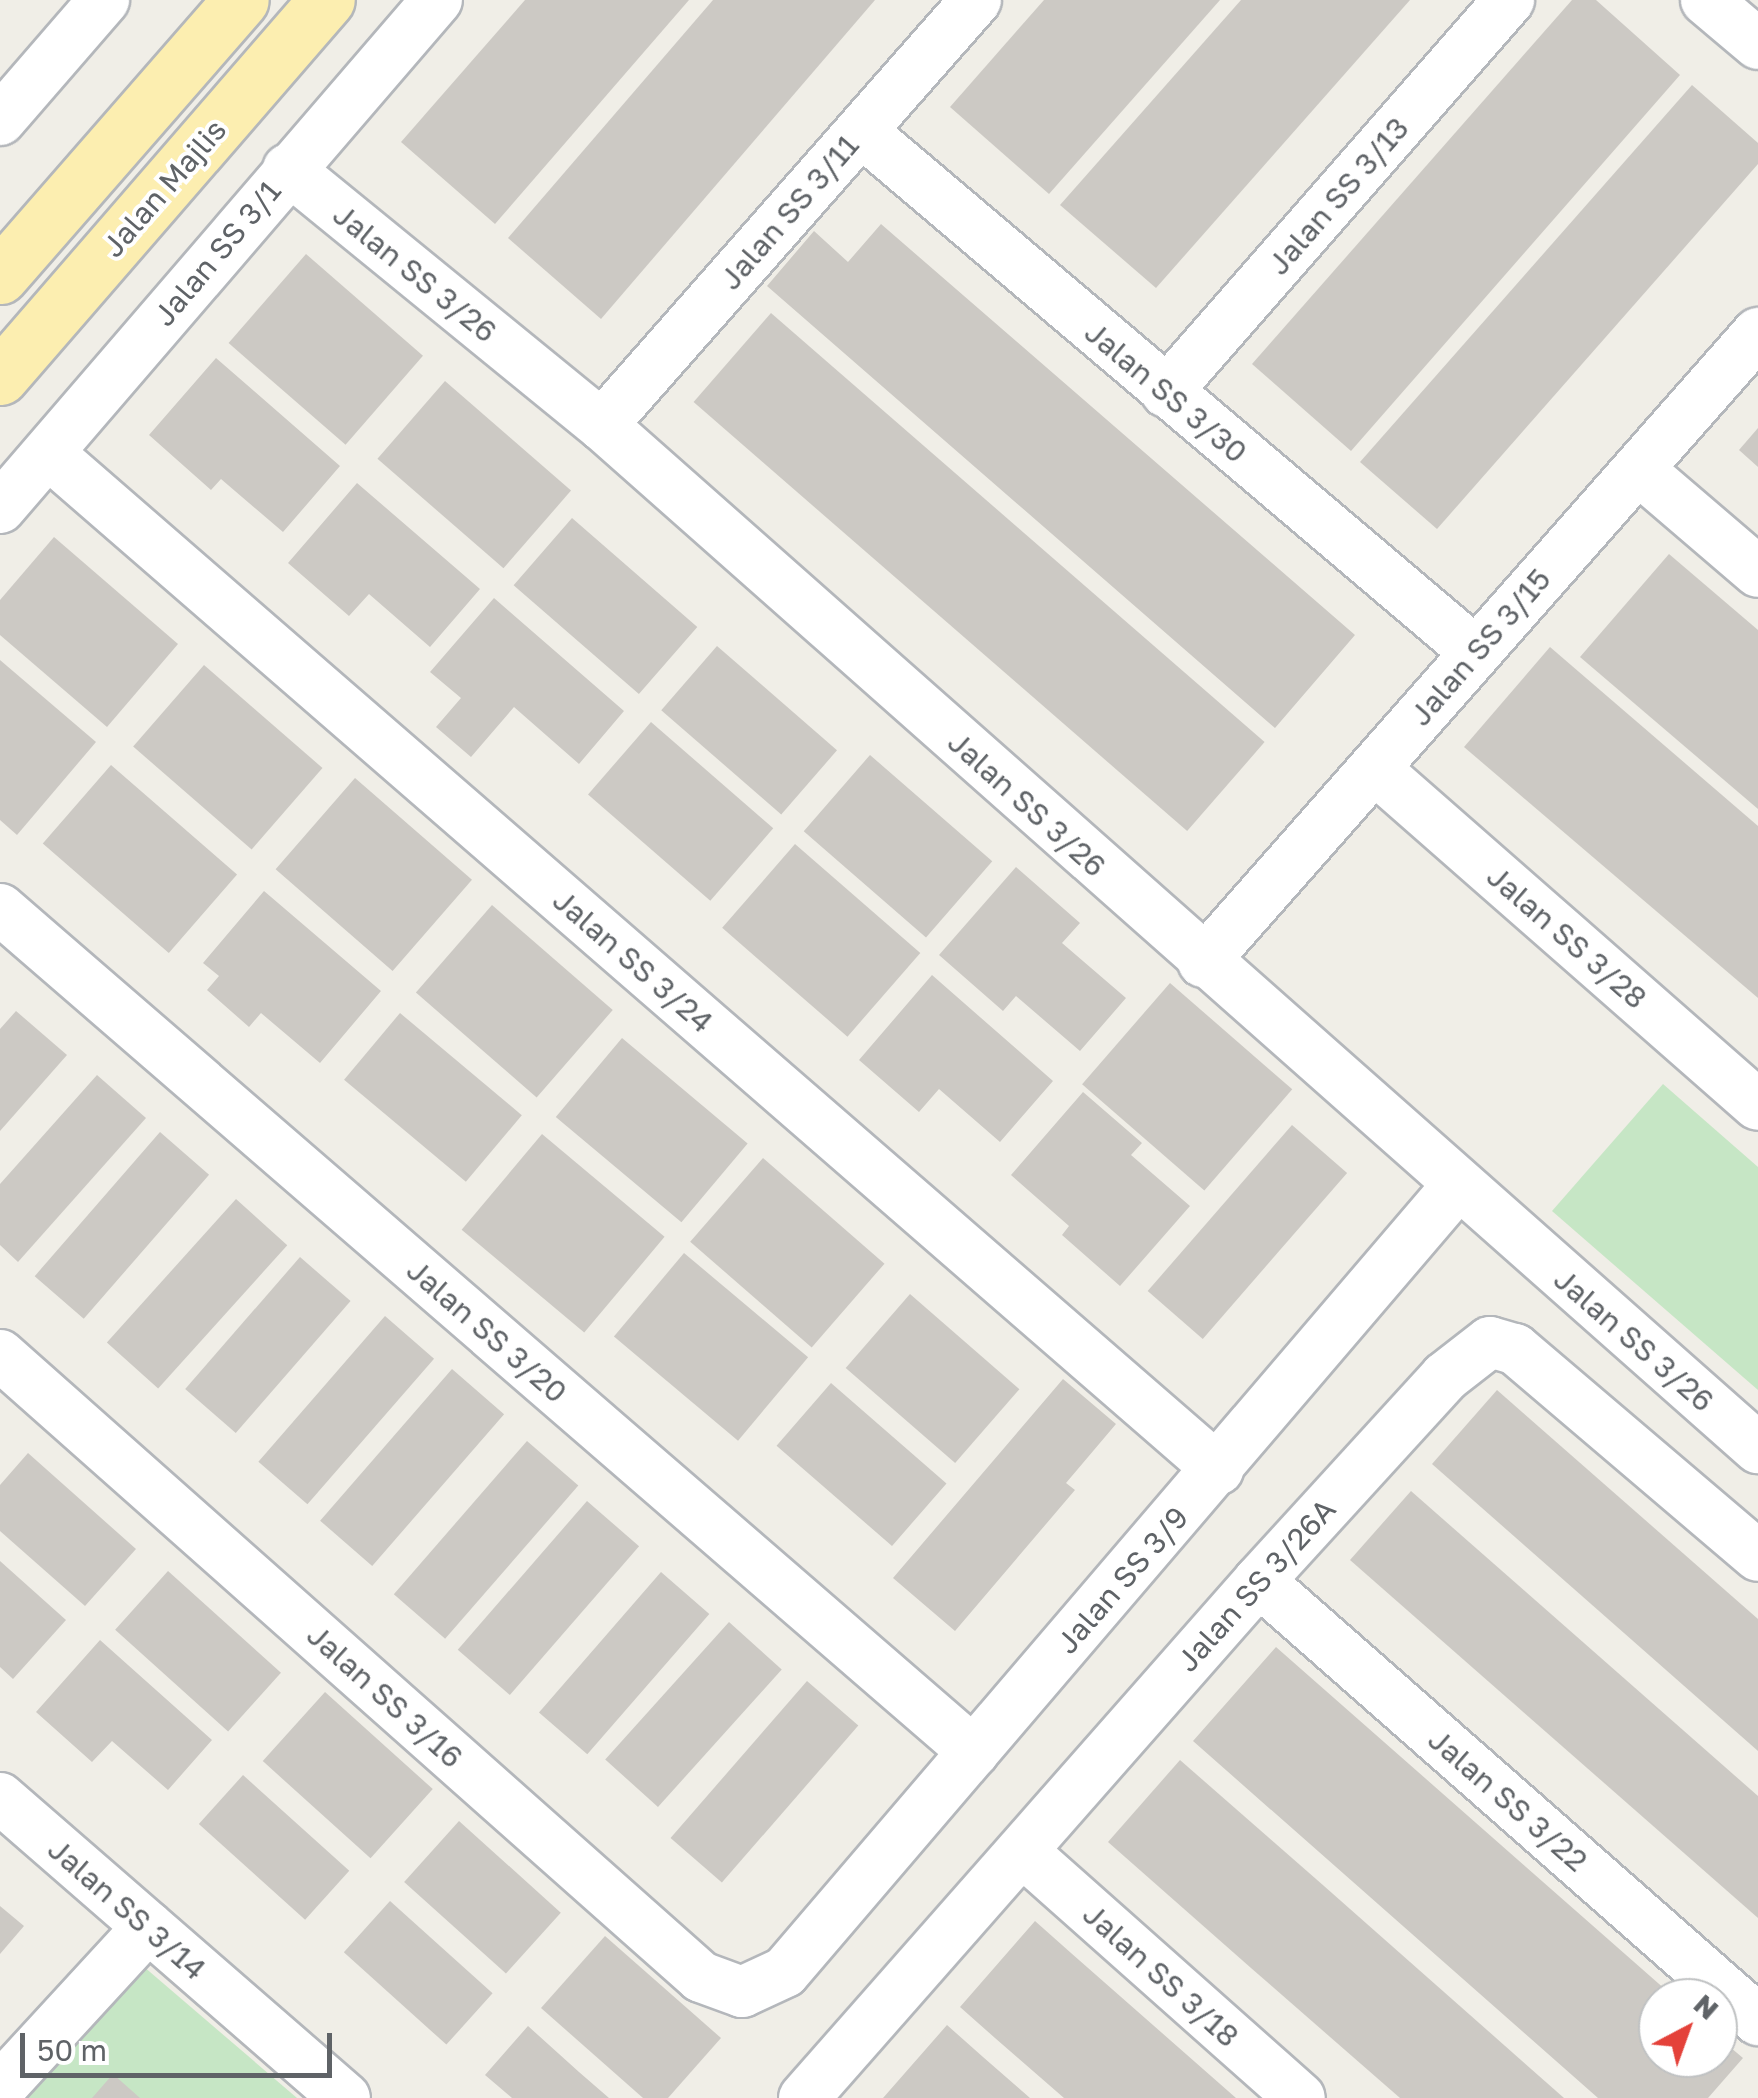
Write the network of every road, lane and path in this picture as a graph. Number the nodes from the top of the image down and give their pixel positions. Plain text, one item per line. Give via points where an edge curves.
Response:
1 (104, 0) edge
2 (241, 0) edge
3 (328, 0) edge
4 (437, 0) edge
5 (976, 0) edge
6 (1510, 0) edge
7 (0, 120) edge
8 (861, 131) junction
9 (288, 170) junction
10 (0, 276) edge
11 (1758, 333) edge
12 (0, 377) edge
13 (1166, 392) junction
14 (602, 424) junction
15 (48, 454) junction
16 (1638, 470) junction
17 (0, 508) edge
18 (1758, 572) edge
19 (1473, 650) junction
20 (1375, 769) junction
21 (0, 910) edge
22 (1204, 962) junction
23 (1758, 1105) edge
24 (1457, 1186) junction
25 (0, 1355) edge
26 (1758, 1448) edge
27 (1218, 1469) junction
28 (1758, 1556) edge
29 (1259, 1581) junction
30 (974, 1752) junction
31 (0, 1798) edge
32 (1022, 1852) junction
33 (148, 1927) junction
34 (785, 1972) joint
35 (1758, 2020) edge
36 (0, 2088) edge
37 (345, 2098) edge
38 (804, 2098) edge
39 (1300, 2098) edge

1 - 7 street
2 - 10 main road
3 - 12 main road, Jalan Majlis
4 - 9 street, Jalan SS 3/1
5 - 8 street, Jalan SS 3/11
6 - 13 street, Jalan SS 3/13
8 - 13 street, Jalan SS 3/30
8 - 14 street, Jalan SS 3/11
9 - 14 street, Jalan SS 3/26
9 - 15 street, Jalan SS 3/1
11 - 16 street, Jalan SS 3/15
13 - 19 street, Jalan SS 3/30
14 - 22 street, Jalan SS 3/26
15 - 17 street, Jalan SS 3/1
15 - 27 street, Jalan SS 3/24
16 - 18 street
16 - 19 street, Jalan SS 3/15
19 - 20 street, Jalan SS 3/15
20 - 22 street, Jalan SS 3/15
20 - 23 street, Jalan SS 3/28
21 - 30 street, Jalan SS 3/20
22 - 24 street, Jalan SS 3/26
24 - 26 street, Jalan SS 3/26
24 - 27 street, Jalan SS 3/9
25 - 34 street, Jalan SS 3/16 via 702,1977 742,1992
27 - 30 street, Jalan SS 3/9
28 - 29 street, Jalan SS 3/26A via 1515,1349 1490,1342 1445,1377
29 - 32 street, Jalan SS 3/26A
29 - 35 street, Jalan SS 3/22
30 - 34 street, Jalan SS 3/9
31 - 33 street, Jalan SS 3/14
32 - 38 street, Jalan SS 3/26A
32 - 39 street, Jalan SS 3/18
33 - 36 street
33 - 37 street, Jalan SS 3/14

